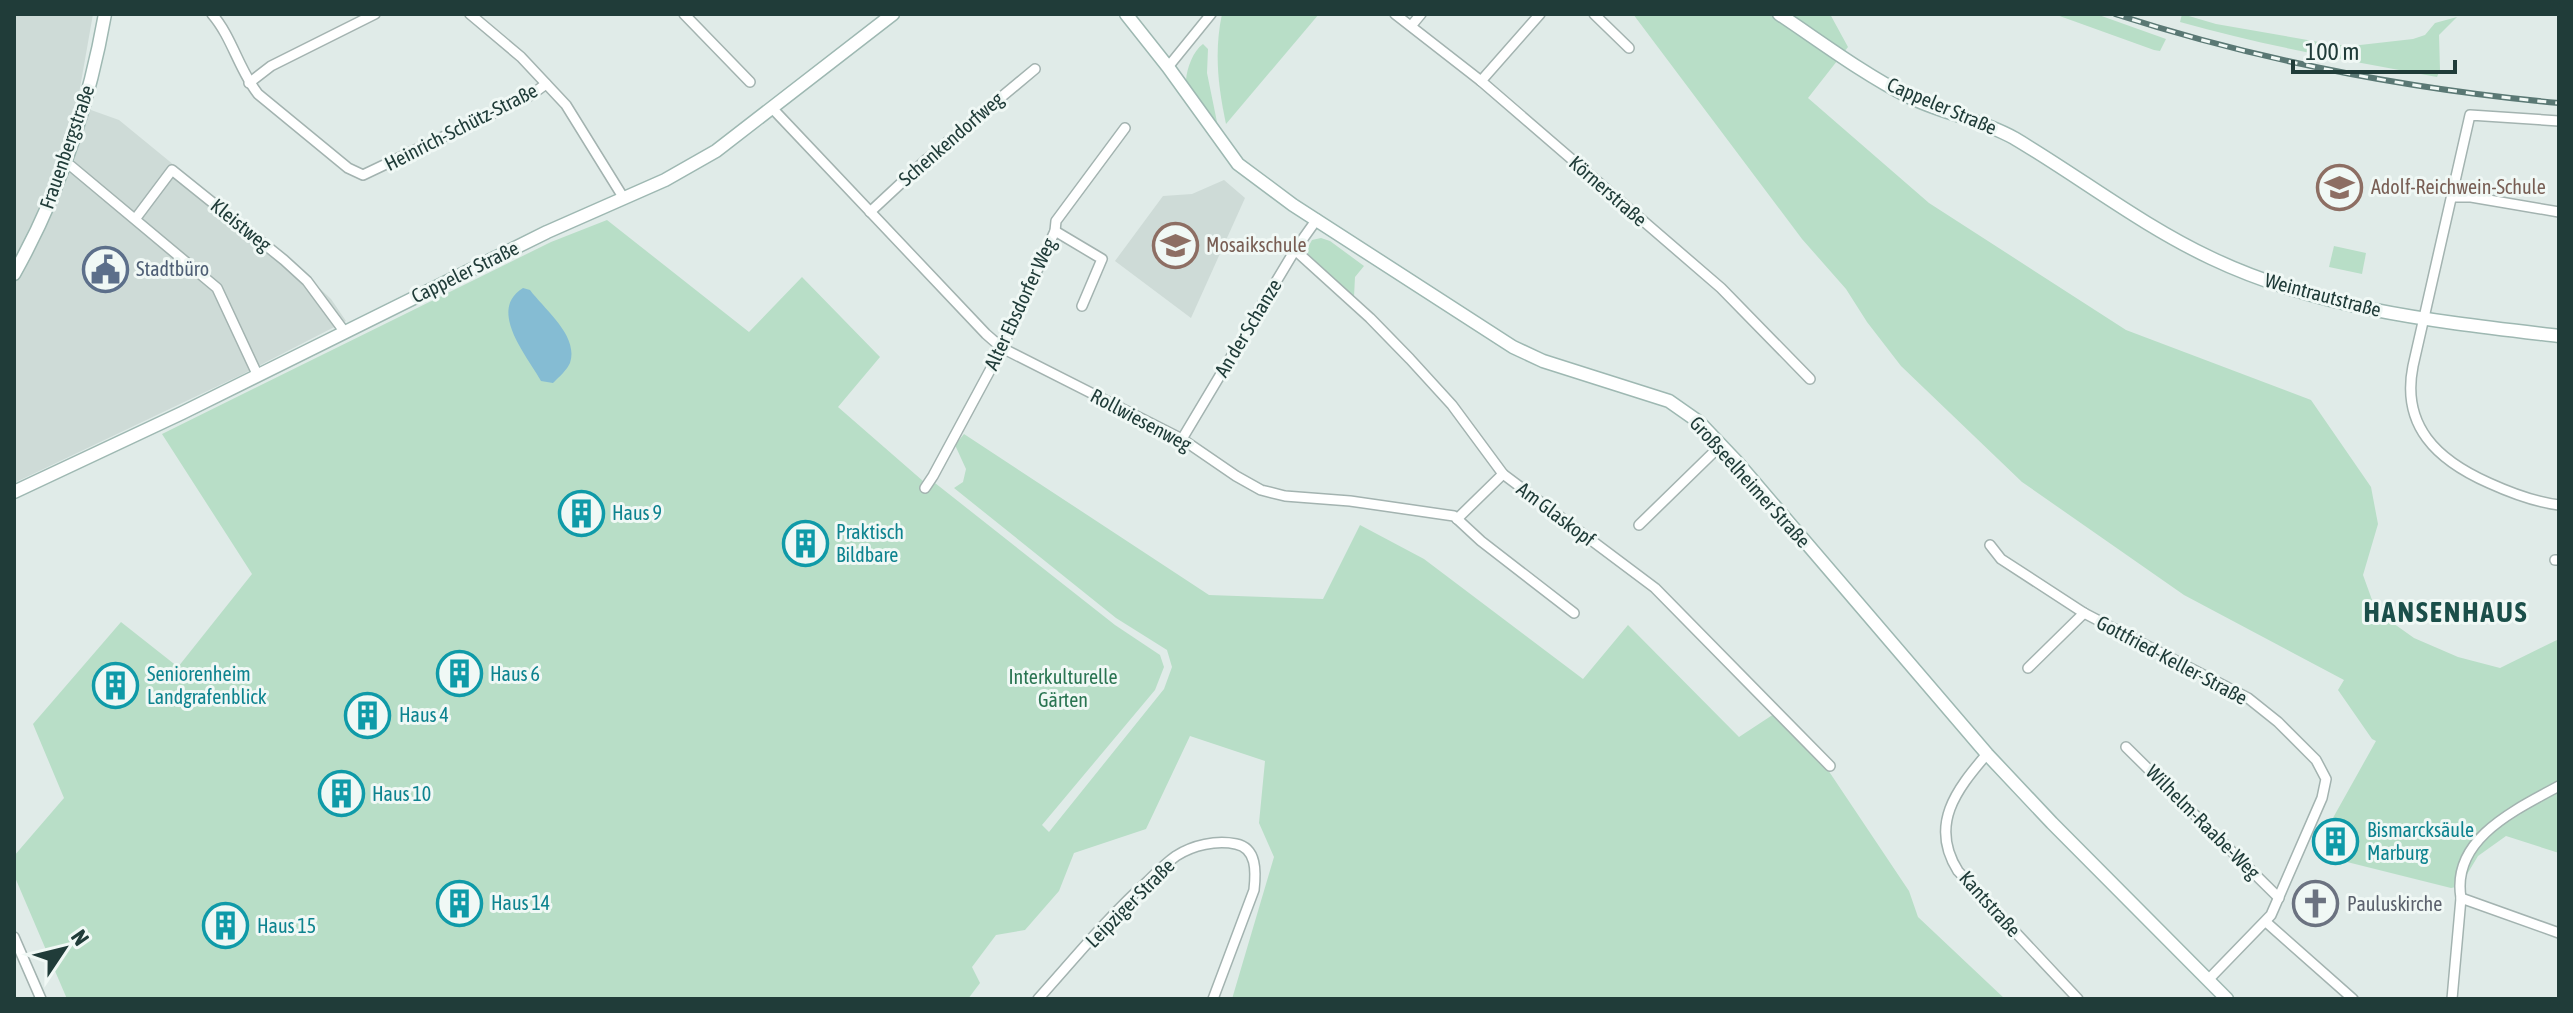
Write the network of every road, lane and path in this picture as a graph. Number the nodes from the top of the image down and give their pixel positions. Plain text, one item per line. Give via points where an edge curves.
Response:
1 (105, 14) edge
2 (212, 14) edge
3 (375, 14) edge
4 (470, 14) edge
5 (684, 14) edge
6 (893, 14) edge
7 (1126, 14) edge
8 (1211, 14) edge
9 (1395, 14) edge
10 (1421, 14) edge
11 (1540, 14) edge
12 (1594, 14) edge
13 (1779, 14) edge
14 (1411, 26) junction
15 (1629, 48) dead end
16 (1168, 67) junction
17 (1035, 69) dead end
18 (1481, 81) junction
19 (750, 82) dead end
20 (249, 83) junction
21 (546, 84) junction
22 (772, 108) junction
23 (2559, 121) edge
24 (1125, 128) dead end
25 (64, 163) junction
26 (623, 197) junction
27 (2453, 197) junction
28 (2105, 198) joint
29 (870, 212) junction
30 (2559, 212) edge
31 (136, 218) junction
32 (1317, 219) junction
33 (1055, 231) junction
34 (1295, 250) junction
35 (14, 274) edge
36 (1082, 306) dead end
37 (2425, 320) junction
38 (344, 331) junction
39 (2559, 336) edge
40 (1002, 348) junction
41 (258, 376) junction
42 (1810, 379) dead end
43 (1182, 439) junction
44 (1721, 445) junction
45 (1503, 474) junction
46 (925, 488) dead end
47 (14, 492) edge
48 (2559, 505) edge
49 (1457, 519) junction
50 (1639, 525) dead end
51 (1990, 545) dead end
52 (1574, 613) dead end
53 (2084, 613) junction
54 (2028, 668) dead end
55 (2126, 747) dead end
56 (1987, 754) junction
57 (1830, 766) dead end
58 (2559, 786) edge
59 (2279, 898) junction
60 (2461, 898) junction
61 (2266, 922) junction
62 (2559, 933) edge
63 (14, 937) edge
64 (2208, 980) junction
65 (41, 999) edge
66 (1038, 999) edge
67 (1213, 999) edge
68 (2078, 999) edge
69 (2227, 999) edge
70 (2353, 999) edge
71 (2452, 999) edge

1 - 25 main road, Frauenbergstraße
2 - 20 street, Heinrich-Schütz-Straße
3 - 20 street via 271,66
4 - 21 street
5 - 19 street
6 - 22 main road, Cappeler Straße
7 - 16 main road, Großseelheimer Straße
8 - 16 street
9 - 14 street, Körnerstraße
10 - 14 street
11 - 18 street
12 - 15 street
13 - 28 main road, Cappeler Straße via 1908,96 2013,138
14 - 18 street, Körnerstraße
16 - 32 main road, Großseelheimer Straße via 1238,164
17 - 29 street, Schenkendorfweg
18 - 42 street, Körnerstraße via 1721,288
20 - 21 street, Heinrich-Schütz-Straße via 363,175
21 - 26 street via 566,105
22 - 26 main road, Cappeler Straße via 716,151
22 - 29 street, Rollwiesenweg
23 - 27 street via 2470,115
24 - 33 street, Alter Ebsdorfer Weg via 1056,221
25 - 31 street
25 - 35 main road, Frauenbergstraße
26 - 38 main road, Cappeler Straße
27 - 30 street
27 - 37 street
28 - 37 main road, Weintrautstraße via 2250,274 2349,305
29 - 40 street, Rollwiesenweg
31 - 38 street, Kleistweg via 172,170 307,281
31 - 41 street via 217,288
32 - 34 street, An der Schanze
32 - 44 main road, Großseelheimer Straße via 1513,347 1669,401
33 - 36 street via 1102,259
33 - 40 street, Alter Ebsdorfer Weg
34 - 43 street, An der Schanze
34 - 45 street, Am Glaskopf via 1410,359
37 - 39 main road, Weintrautstraße
37 - 48 street via 2410,396 2427,439 2454,466 2473,476 2516,495
38 - 41 main road, Cappeler Straße
40 - 43 street, Rollwiesenweg
40 - 46 street, Alter Ebsdorfer Weg
41 - 47 main road, Cappeler Straße
43 - 49 street, Rollwiesenweg via 1236,476 1274,494
44 - 50 street
44 - 56 main road, Großseelheimer Straße
45 - 49 street
45 - 57 street, Am Glaskopf via 1655,588
49 - 52 street, Rollwiesenweg
51 - 53 street, Gottfried-Keller-Straße via 2001,559
53 - 54 street, Gottfried-Keller-Straße
53 - 59 street, Gottfried-Keller-Straße via 2234,689 2316,760 2326,785
55 - 59 street, Wilhelm-Raabe-Weg
56 - 64 main road, Großseelheimer Straße
56 - 68 street, Kantstraße via 1959,787 1947,815 1949,856
58 - 60 street via 2472,845 2458,883
59 - 61 street, Gottfried-Keller-Straße
60 - 62 street
60 - 71 street
61 - 64 street, Gottfried-Keller-Straße
61 - 70 street
63 - 65 street
64 - 69 main road, Großseelheimer Straße
66 - 67 street, Leipziger Straße via 1130,897 1177,856 1219,842 1240,844 1252,855 1254,890

